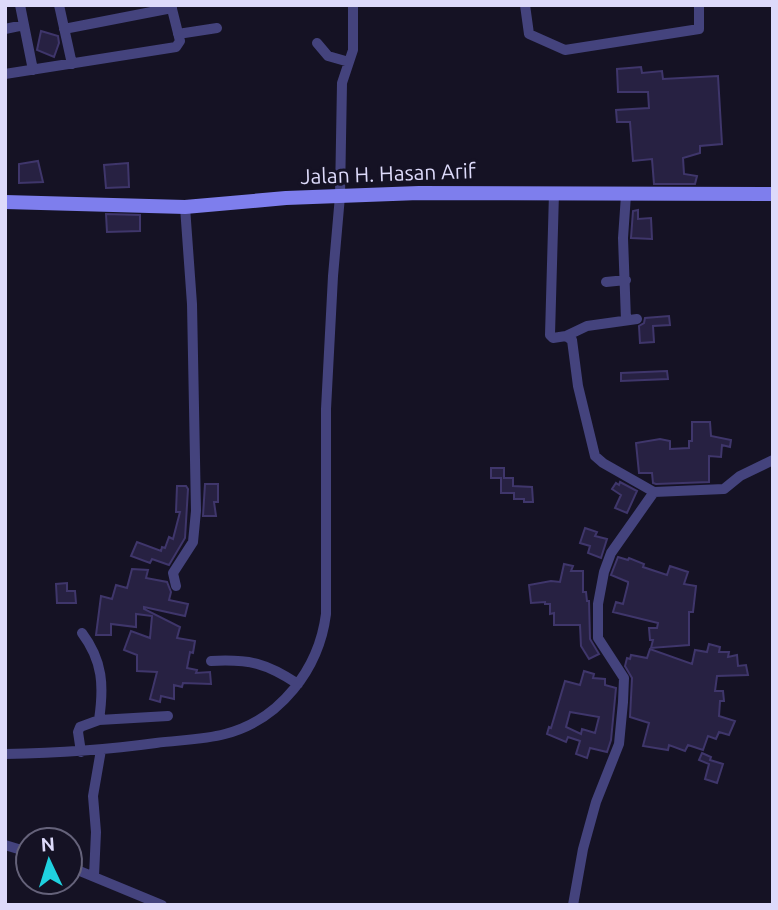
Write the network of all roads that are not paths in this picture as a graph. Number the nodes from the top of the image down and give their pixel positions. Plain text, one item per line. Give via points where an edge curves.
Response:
1 (20, 5) edge
2 (59, 5) edge
3 (353, 5) edge
4 (525, 5) edge
5 (699, 5) edge
6 (172, 6) edge
7 (24, 26) junction
8 (217, 28) dead end
9 (5, 29) edge
10 (64, 29) junction
11 (178, 34) junction
12 (317, 43) dead end
13 (349, 62) junction
14 (72, 64) junction
15 (33, 70) junction
16 (5, 74) edge
17 (554, 193) junction
18 (773, 194) edge
19 (626, 195) junction
20 (337, 196) junction
21 (5, 202) edge
22 (185, 207) junction
23 (626, 280) junction
24 (606, 282) dead end
25 (566, 336) junction
26 (773, 460) edge
27 (654, 492) junction
28 (176, 586) dead end
29 (82, 633) dead end
30 (211, 661) dead end
31 (296, 683) junction
32 (168, 716) dead end
33 (99, 720) junction
34 (80, 743) junction
35 (101, 750) junction
36 (5, 754) edge
37 (84, 872) edge
38 (94, 876) junction
39 (162, 905) edge
40 (573, 905) edge

1 - 7 street
2 - 10 street
3 - 13 street
4 - 5 street via 529,34 565,50 699,29
6 - 10 street
6 - 11 street
7 - 9 street
7 - 15 street
8 - 11 street
10 - 14 street
11 - 14 street via 176,47
12 - 13 street via 328,56
13 - 20 street via 342,83
14 - 15 street
15 - 16 street
17 - 19 main road, Jalan H. Hasan Arif
17 - 20 main road, Jalan H. Hasan Arif
17 - 25 street via 550,335
18 - 19 main road, Jalan H. Hasan Arif
19 - 23 street
20 - 22 main road, Jalan H. Hasan Arif
20 - 31 street via 326,409 326,614 322,640 310,667
21 - 22 main road, Jalan H. Hasan Arif
22 - 28 street via 192,304 195,511 193,542 173,573
23 - 24 street
23 - 25 street via 631,320 587,326
25 - 27 street via 572,340 594,454
26 - 27 street via 724,489
27 - 40 street via 611,553 604,572 598,638 624,678 623,702 619,744 596,802
29 - 33 street via 100,664
30 - 31 street via 263,664
31 - 35 street via 268,713 237,730
32 - 33 street
33 - 34 street via 80,727
34 - 35 street
34 - 36 street
35 - 38 street via 93,796
37 - 38 street
38 - 39 street

